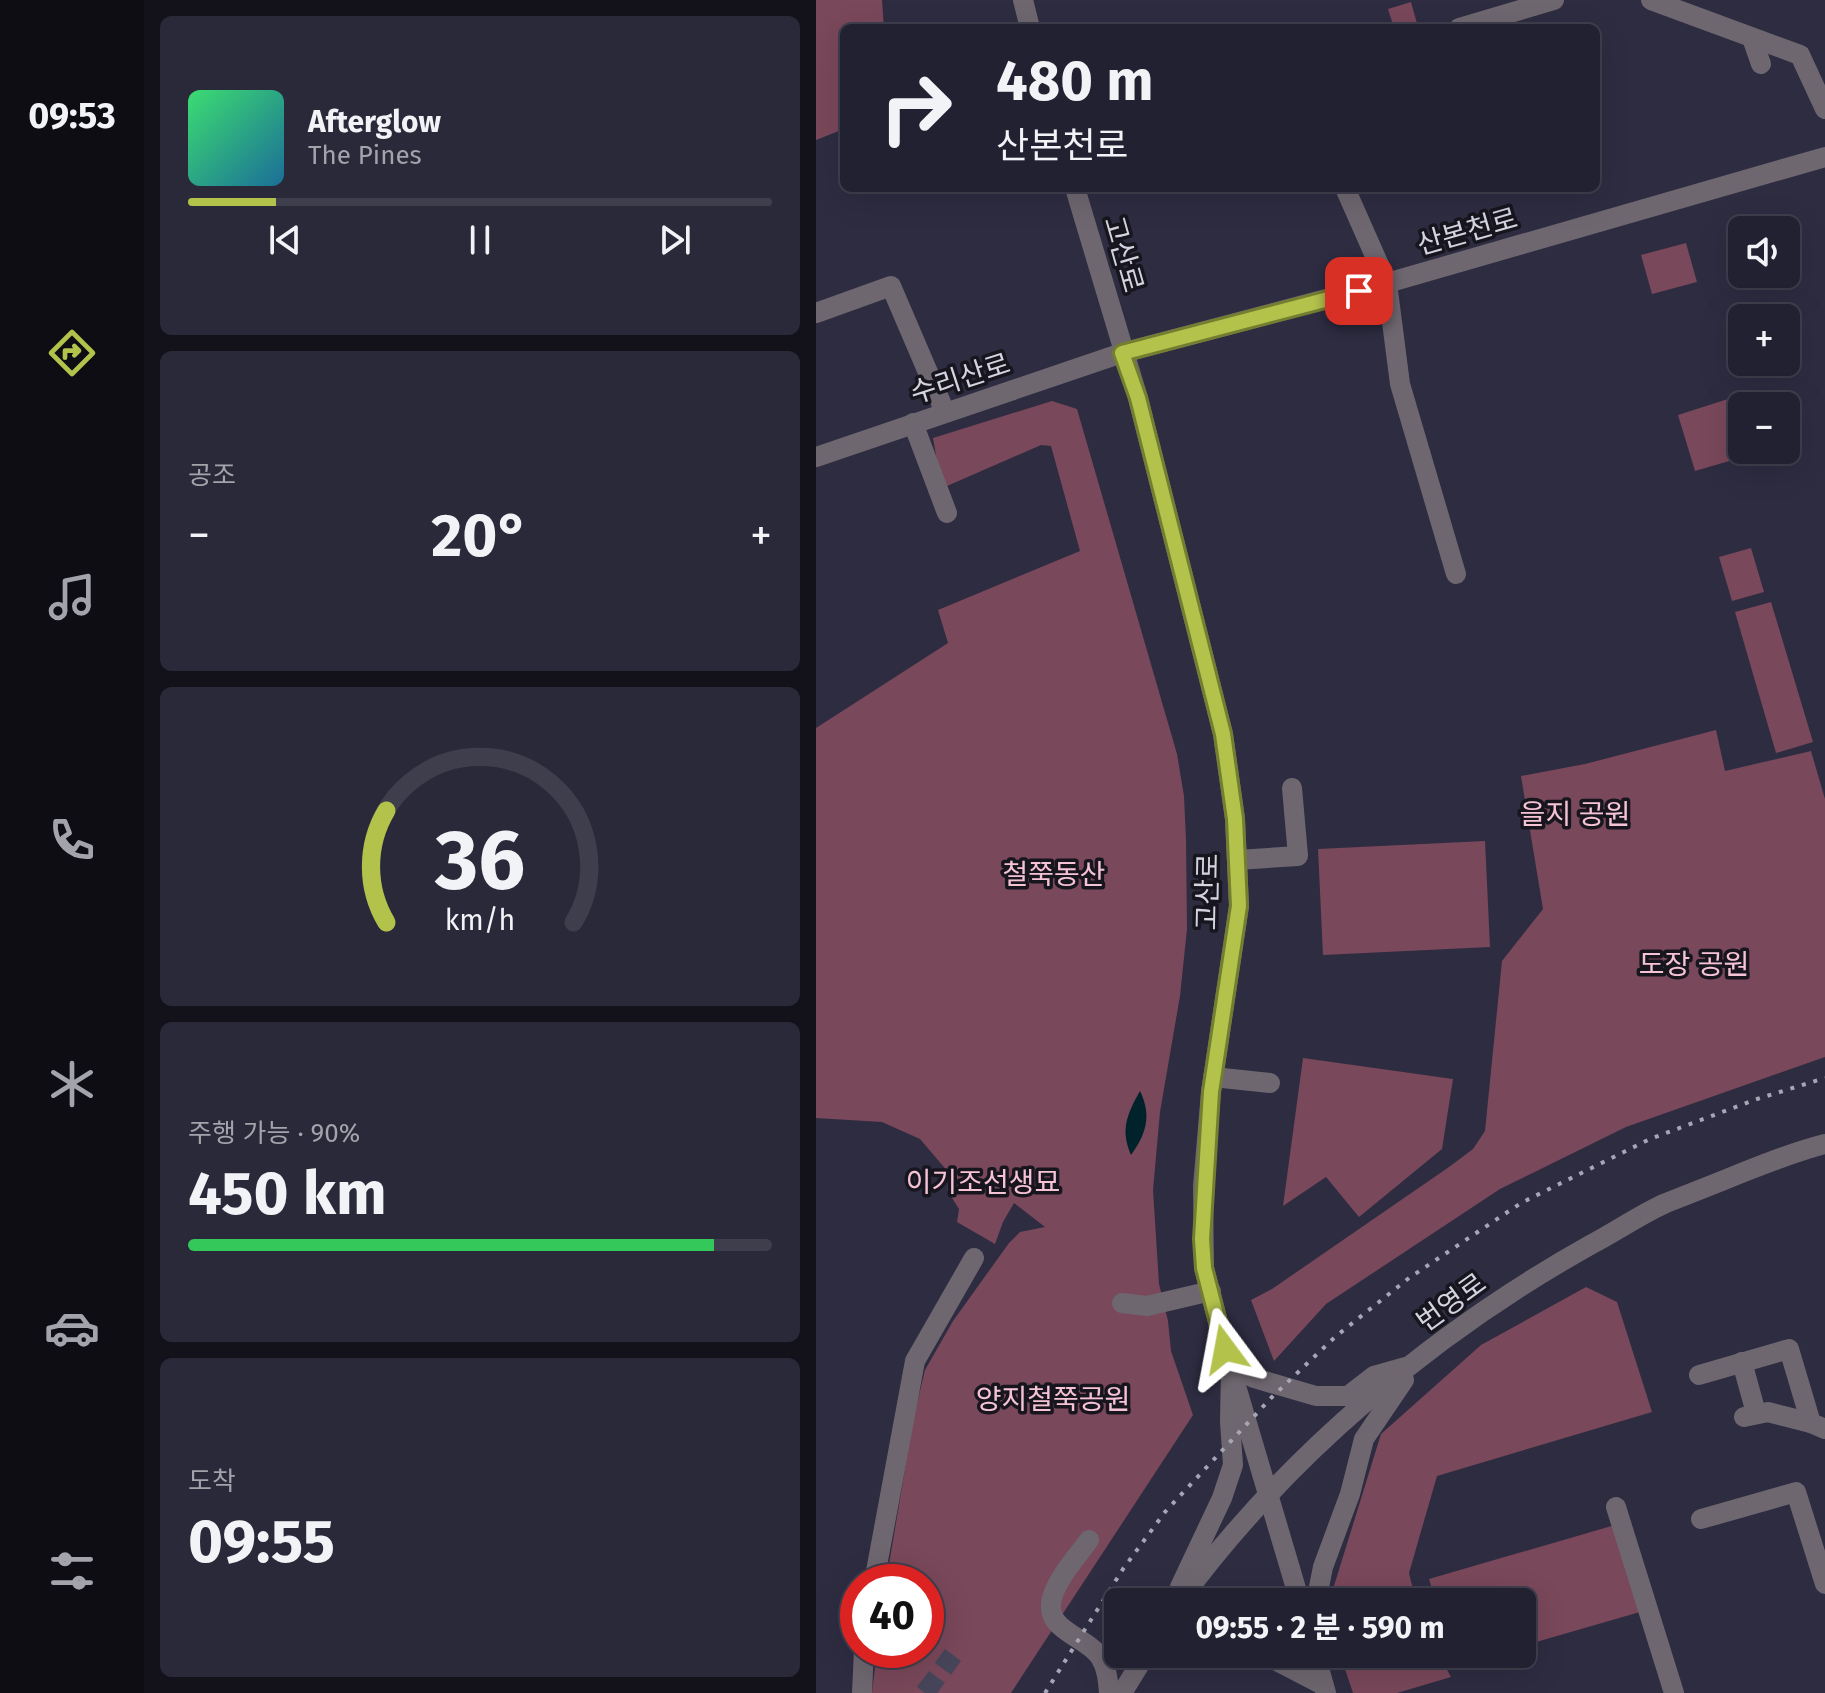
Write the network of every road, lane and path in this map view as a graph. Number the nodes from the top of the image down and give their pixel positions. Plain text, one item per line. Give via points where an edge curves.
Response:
1 (1023, 0) edge
2 (1554, 0) edge
3 (1651, 0) edge
4 (1029, 24) edge
5 (1473, 24) edge
6 (1752, 38) junction
7 (1761, 64) dead end
8 (1825, 109) edge
9 (1825, 157) edge
10 (1076, 192) edge
11 (1347, 192) edge
12 (1387, 283) junction
13 (816, 313) edge
14 (1122, 353) junction
15 (945, 412) junction
16 (913, 423) junction
17 (816, 457) edge
18 (947, 513) dead end
19 (1456, 574) dead end
20 (1292, 788) dead end
21 (1237, 860) junction
22 (1213, 1077) junction
23 (1270, 1083) dead end
24 (1825, 1144) edge
25 (974, 1258) dead end
26 (1211, 1291) junction
27 (1122, 1303) dead end
28 (1742, 1362) junction
29 (1416, 1364) junction
30 (1231, 1367) junction
31 (1699, 1375) dead end
32 (1818, 1426) edge
33 (1267, 1496) junction
34 (1616, 1507) dead end
35 (1701, 1519) dead end
36 (1089, 1540) dead end
37 (877, 1564) edge
38 (1182, 1588) edge
39 (1188, 1588) edge
40 (1296, 1588) edge
41 (1319, 1588) edge
42 (1822, 1592) edge
43 (863, 1668) edge
44 (1137, 1668) edge
45 (1288, 1668) edge
46 (1319, 1668) edge
47 (1325, 1689) edge
48 (862, 1693) edge
49 (1109, 1693) edge
50 (1122, 1693) edge
51 (1674, 1693) edge

1 - 4 street
2 - 5 street
3 - 6 street
6 - 7 street
6 - 8 street via 1800,55
9 - 12 street, 산본천로
10 - 14 street, 고산로
11 - 12 street
12 - 14 street, 산본천로
12 - 19 street via 1400,384
13 - 15 street via 891,286
14 - 15 street, 수리산로
14 - 21 street, 고산로 via 1223,734
15 - 16 street, 수리산로
16 - 17 street, 수리산로
16 - 18 street
20 - 21 street via 1298,856
21 - 22 street, 고산로 via 1239,906
22 - 23 street
22 - 26 street, 고산로 via 1202,1239
24 - 29 street, 번영로 via 1664,1204 1540,1274
25 - 37 street via 915,1361
26 - 27 street via 1147,1306
26 - 30 street, 고산로
28 - 31 street
28 - 32 street via 1750,1415 1768,1412
28 - 32 street via 1789,1349
29 - 30 street via 1374,1376 1348,1396 1316,1396
29 - 33 street, 번영로 via 1356,1411
29 - 41 street via 1364,1439
30 - 33 street, 고산로
30 - 38 street via 1233,1465
33 - 39 street, 번영로
33 - 40 street, 고산로
34 - 51 street
35 - 42 street via 1796,1492
36 - 49 street via 1060,1582 1051,1612 1057,1623 1099,1655
43 - 48 street
44 - 50 street
45 - 47 street
46 - 47 street

